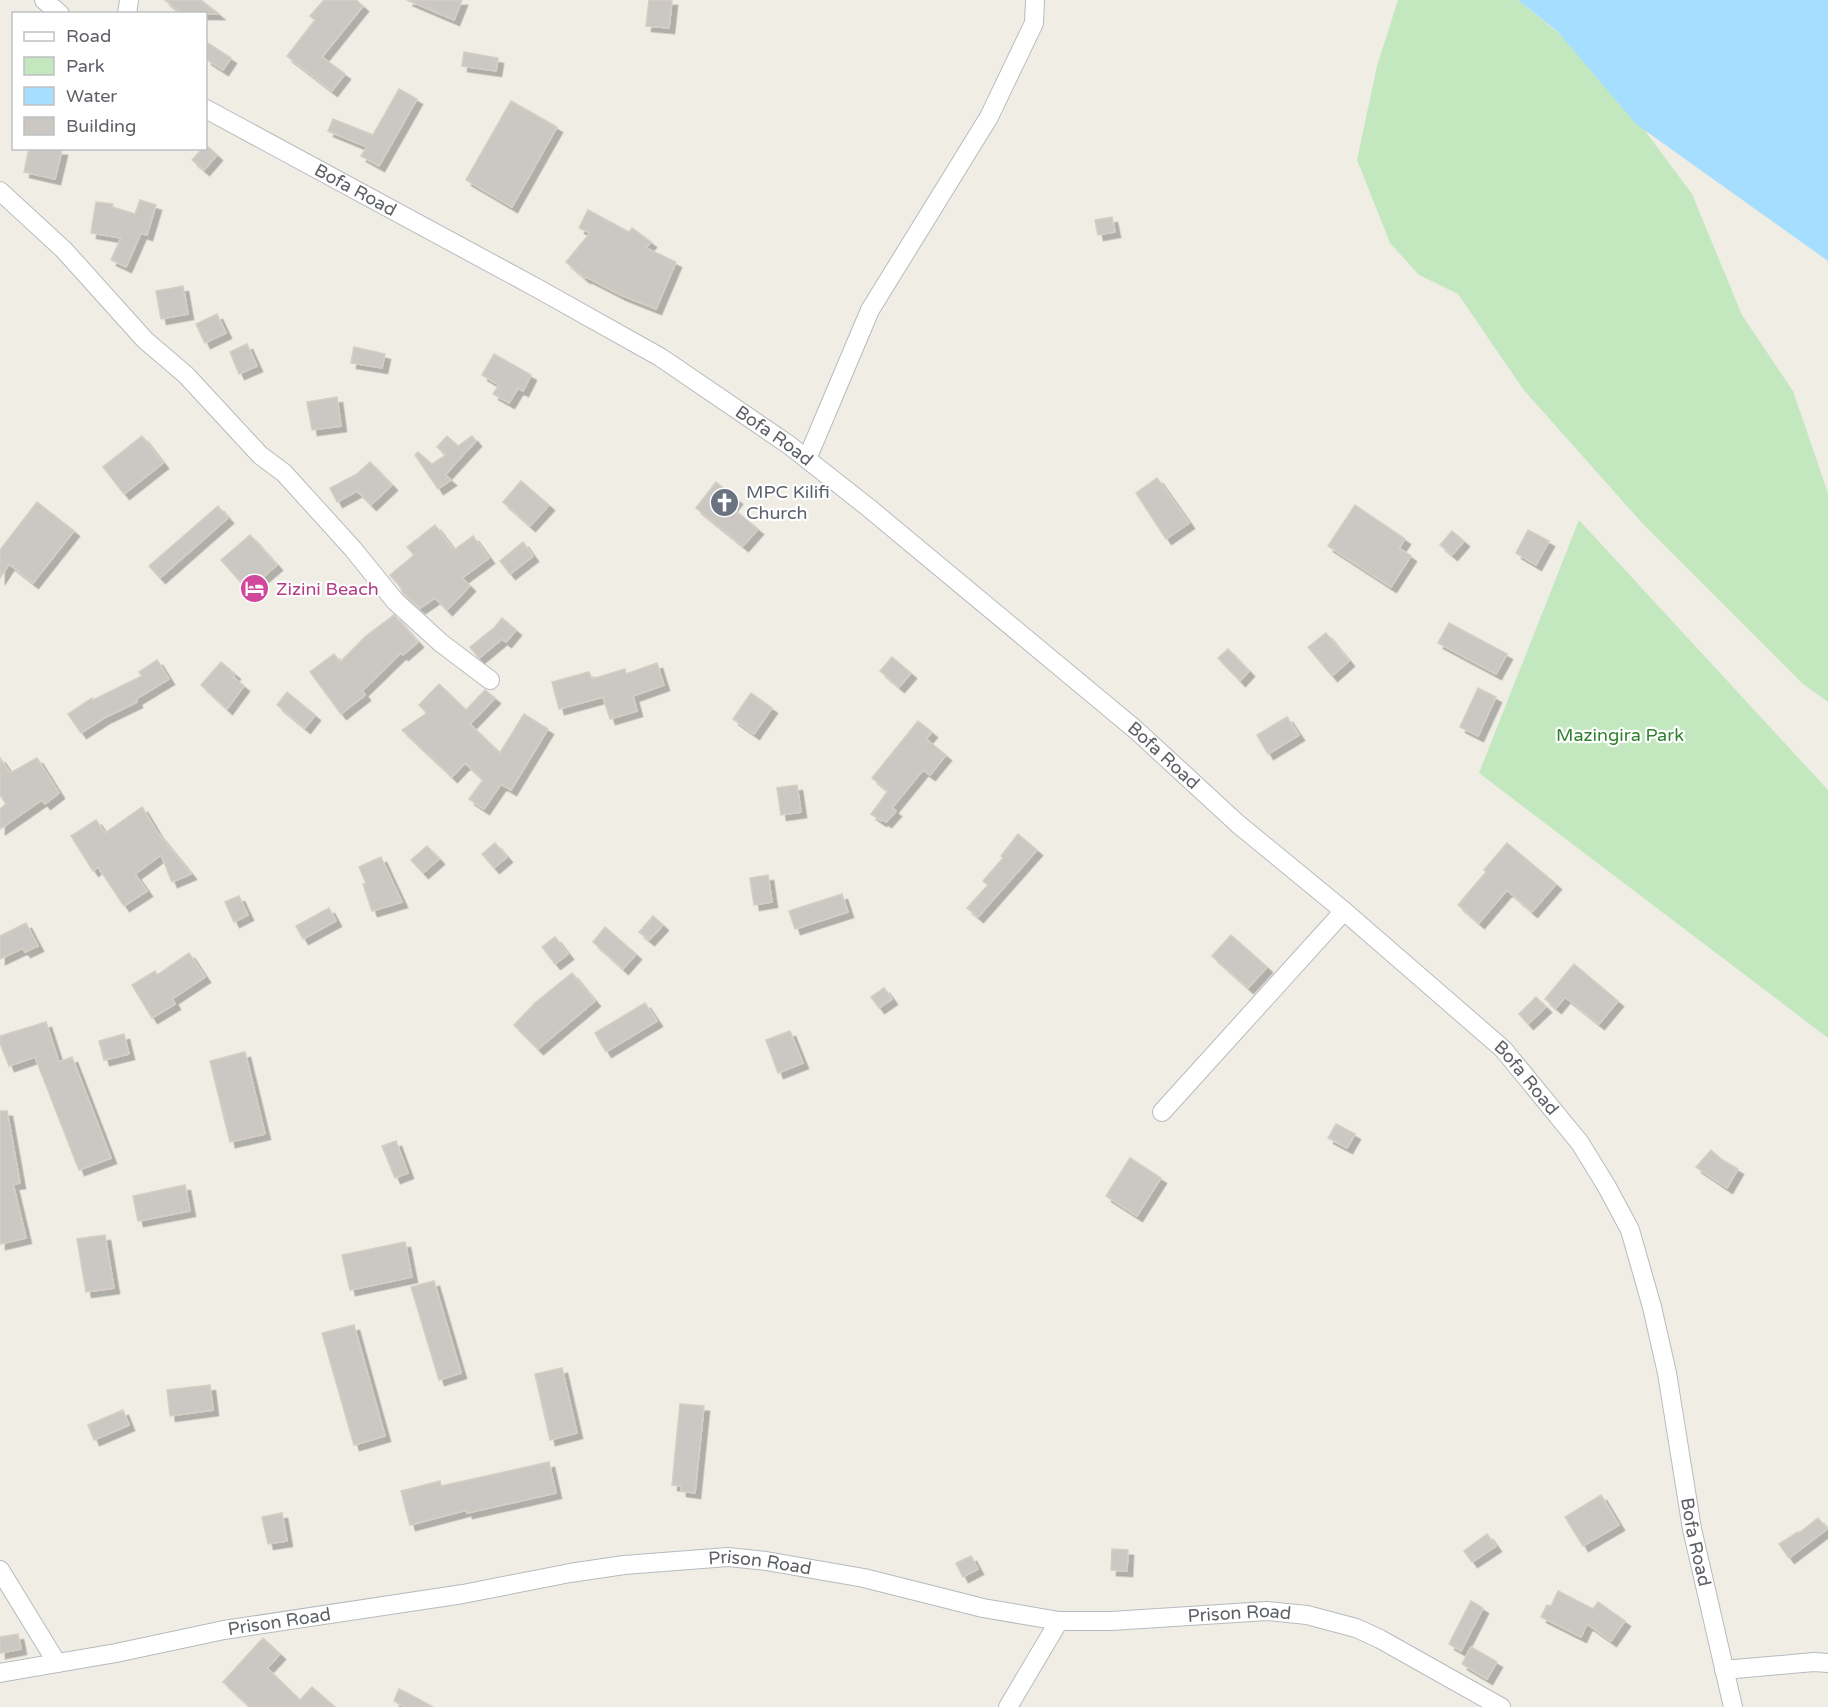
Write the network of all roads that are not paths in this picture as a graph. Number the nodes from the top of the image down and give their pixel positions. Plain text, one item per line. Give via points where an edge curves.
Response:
1 (44, 0) edge
2 (1035, 0) edge
3 (58, 12) edge
4 (207, 110) edge
5 (0, 190) edge
6 (807, 459) junction
7 (490, 680) dead end
8 (1344, 911) junction
9 (1162, 1112) dead end
10 (0, 1570) edge
11 (1059, 1621) junction
12 (57, 1663) junction
13 (1828, 1663) edge
14 (1724, 1670) junction
15 (0, 1673) edge
16 (1008, 1707) edge
17 (1501, 1707) edge
18 (1733, 1707) edge

1 - 3 street
2 - 6 street via 1034,23 989,117 870,310
4 - 6 street, Bofa Road via 660,357
5 - 7 street via 64,250 145,340 186,375 260,455 284,473 395,601
6 - 8 street, Bofa Road via 1136,730 1238,824
8 - 9 street
8 - 14 street, Bofa Road via 1503,1049 1580,1143 1630,1230 1667,1373 1692,1529
10 - 12 street
11 - 12 street, Prison Road via 983,1608 864,1578 728,1557 570,1573 463,1594 224,1630
11 - 16 street
11 - 17 street, Prison Road via 1267,1611 1307,1615 1380,1639
12 - 15 street, Prison Road
13 - 14 street
14 - 18 street, Bofa Road

